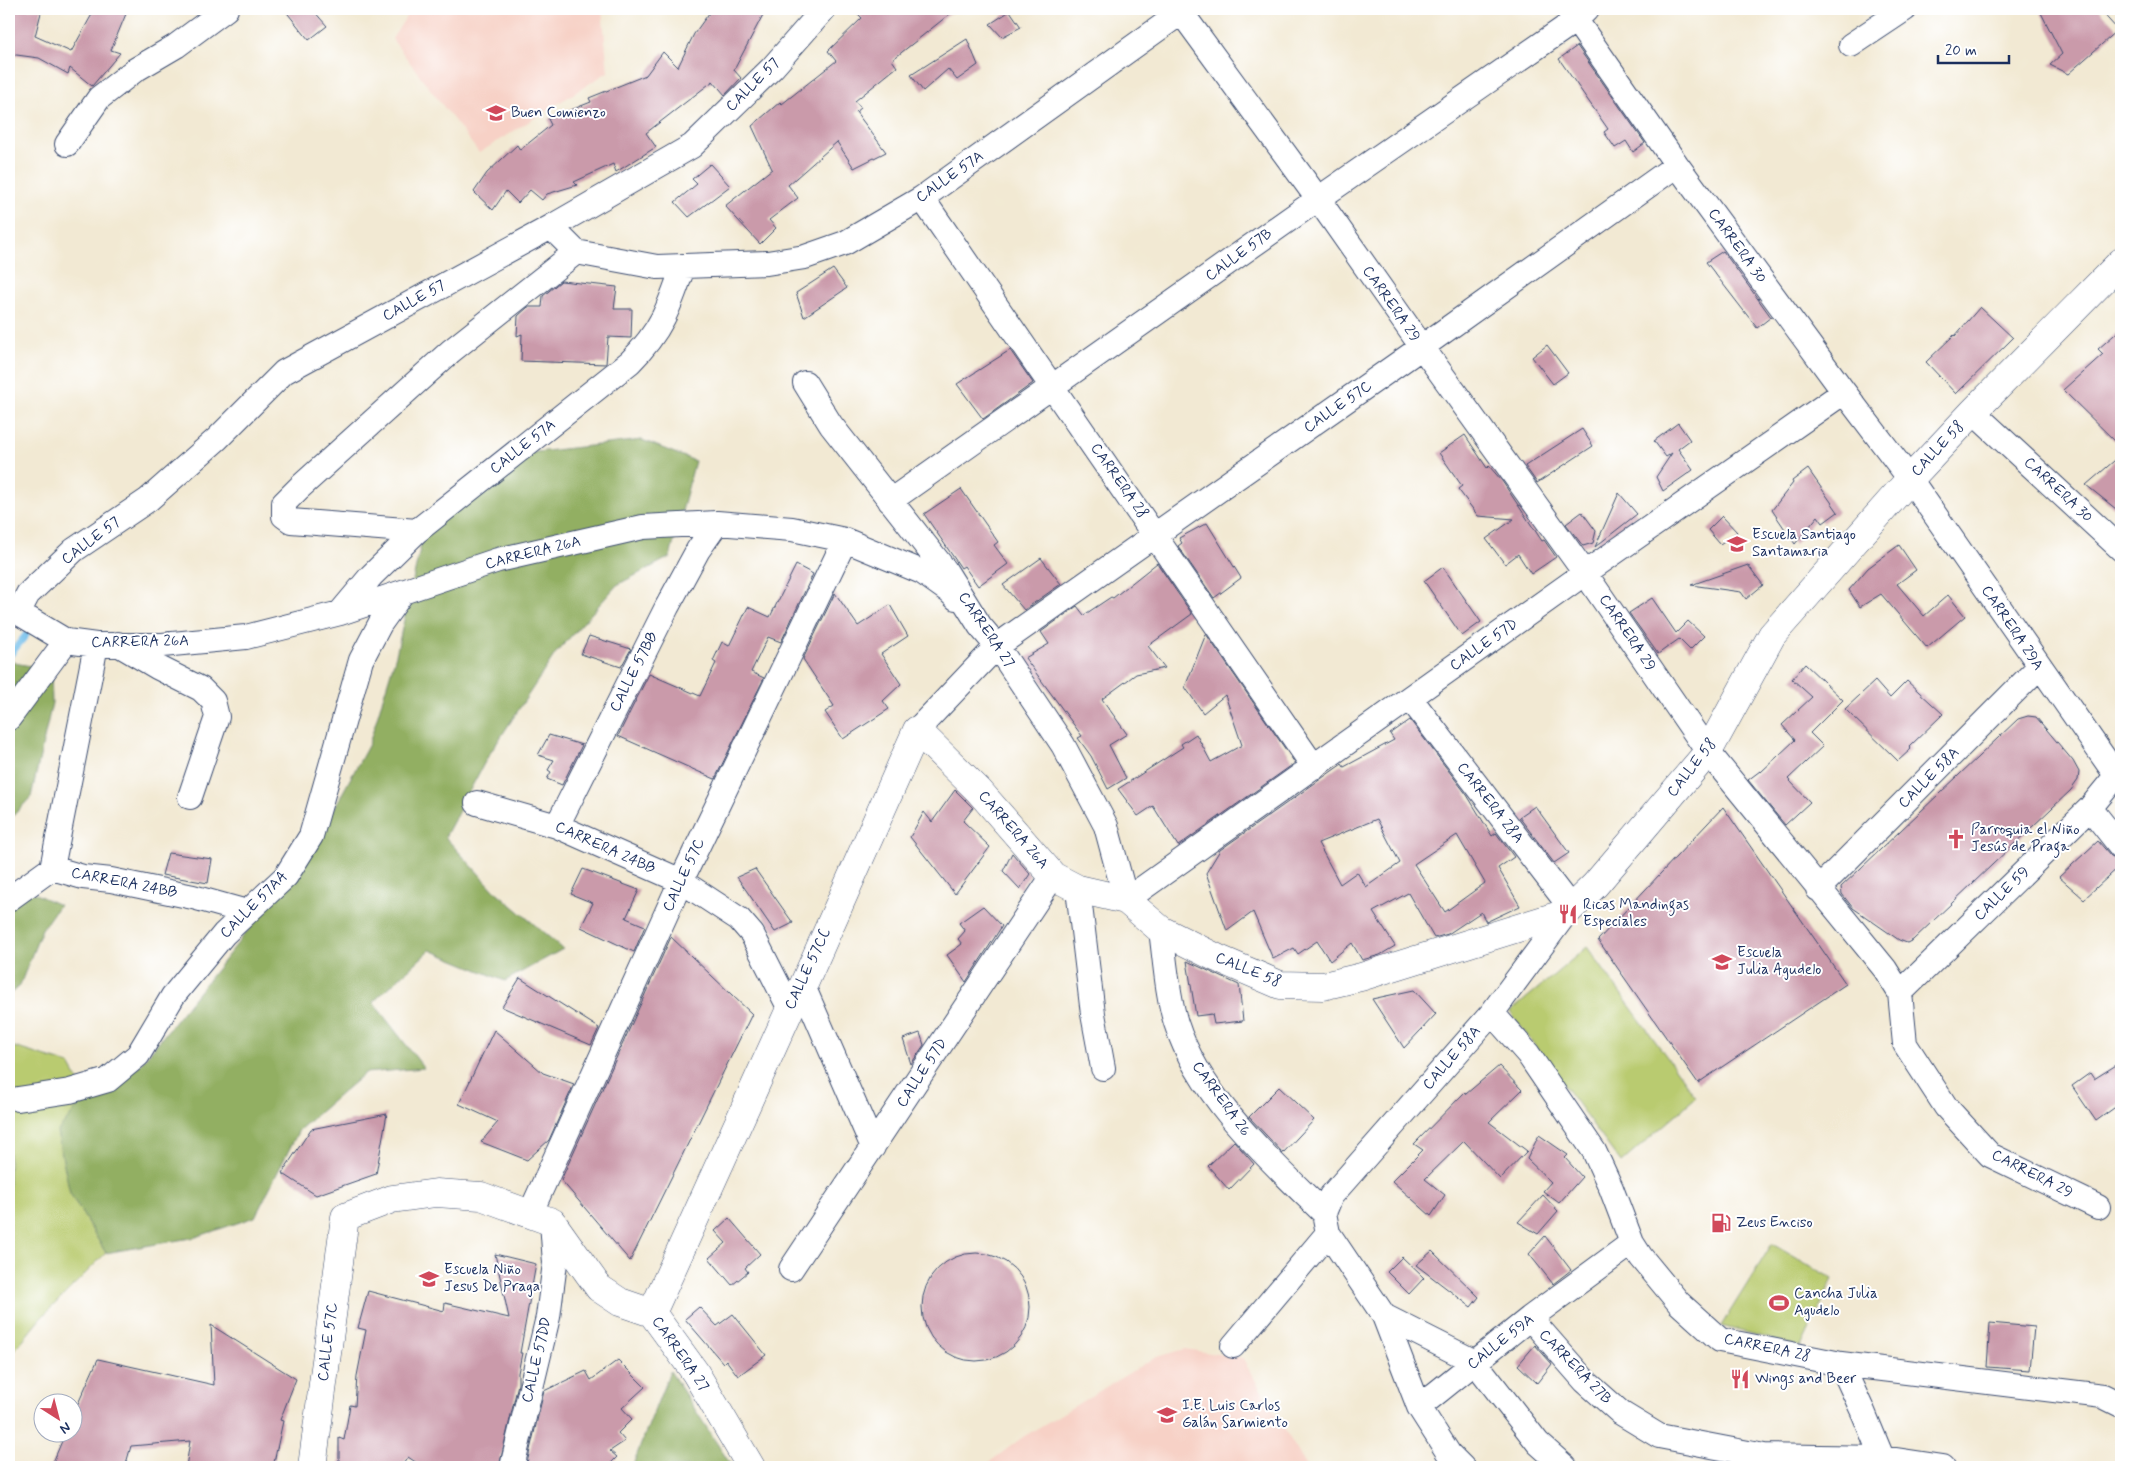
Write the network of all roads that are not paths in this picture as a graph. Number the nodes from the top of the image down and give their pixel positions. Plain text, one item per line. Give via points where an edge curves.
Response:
1 (226, 9) edge
2 (824, 9) edge
3 (1905, 9) edge
4 (1183, 11) edge
5 (1577, 12) edge
6 (1852, 45) dead end
7 (67, 144) dead end
8 (1677, 165) junction
9 (922, 198) junction
10 (1318, 199) junction
11 (551, 227) junction
12 (576, 252) junction
13 (2121, 262) edge
14 (683, 267) junction
15 (1422, 348) junction
16 (805, 383) dead end
17 (1054, 387) junction
18 (1844, 392) junction
19 (1973, 412) junction
20 (1910, 479) junction
21 (890, 501) junction
22 (717, 522) junction
23 (417, 532) junction
24 (1156, 534) junction
25 (845, 540) junction
26 (2121, 548) edge
27 (1585, 573) junction
28 (402, 592) junction
29 (14, 610) edge
30 (340, 613) junction
31 (980, 626) junction
32 (66, 641) junction
33 (106, 644) junction
34 (997, 646) junction
35 (2039, 667) junction
36 (1410, 698) junction
37 (9, 718) edge
38 (917, 730) junction
39 (1708, 752) junction
40 (1314, 767) junction
41 (2118, 773) edge
42 (190, 797) dead end
43 (477, 803) dead end
44 (2090, 808) junction
45 (557, 826) junction
46 (2121, 846) edge
47 (52, 868) junction
48 (1053, 876) junction
49 (681, 881) junction
50 (1818, 889) junction
51 (1078, 890) junction
52 (9, 900) edge
53 (1126, 900) junction
54 (1568, 911) junction
55 (247, 912) junction
56 (1161, 930) junction
57 (1900, 993) junction
58 (797, 997) junction
59 (1492, 1013) junction
60 (1103, 1068) dead end
61 (18, 1099) dead end
62 (873, 1147) junction
63 (2098, 1207) dead end
64 (1327, 1214) junction
65 (541, 1218) junction
66 (1632, 1243) junction
67 (792, 1269) dead end
68 (652, 1313) junction
69 (1384, 1316) junction
70 (1530, 1318) junction
71 (1233, 1346) dead end
72 (1475, 1362) junction
73 (1841, 1364) junction
74 (2121, 1405) edge
75 (1418, 1407) junction
76 (1884, 1463) edge
77 (312, 1467) edge
78 (512, 1467) edge
79 (751, 1467) edge
80 (1462, 1467) edge
81 (1565, 1467) edge
82 (1943, 1467) edge

1 - 7 street via 99,98
2 - 11 street, CALLE 57 via 772,68 692,146
3 - 6 street
4 - 9 street, CALLE 57A
4 - 10 street, CARRERA 29
5 - 8 street, CARRERA 30
5 - 10 street, CALLE 57B
8 - 15 street, CALLE 57C
8 - 18 street, CARRERA 30
9 - 14 street, CALLE 57A via 845,243 805,257
9 - 17 street, CARRERA 28
10 - 15 street, CARRERA 29
10 - 17 street, CALLE 57B
11 - 12 street
11 - 29 street, CALLE 57 via 284,372 217,439 148,500 74,550
12 - 14 street, CALLE 57A via 657,267
12 - 23 street via 451,351 284,503 284,516 291,521
13 - 19 street, CALLE 58
14 - 23 street, CALLE 57A via 669,310 648,344 630,362
15 - 24 street, CALLE 57C
15 - 27 street, CARRERA 29
16 - 21 street, CARRERA 27 via 831,425
17 - 21 street, CALLE 57B
17 - 24 street, CARRERA 28
18 - 20 street, CARRERA 30
18 - 27 street, CALLE 57D
19 - 20 street, CALLE 58
19 - 26 street, CARRERA 30
20 - 35 street, CARRERA 29A
20 - 39 street, CALLE 58 via 1772,635
21 - 31 street, CARRERA 27 via 945,570
22 - 25 street, CARRERA 26A via 792,529
22 - 28 street, CARRERA 26A via 643,527 498,560
22 - 45 street, CALLE 57BB via 666,607
23 - 30 street, CALLE 57A via 371,576
24 - 34 street, CALLE 57C
24 - 40 street, CARRERA 28
25 - 31 street, CARRERA 26A via 922,572 950,592
25 - 49 street, CALLE 57C
27 - 36 street, CALLE 57D
27 - 39 street, CARRERA 29
28 - 30 street, CARRERA 26A
28 - 55 street, CALLE 57AA via 361,660 311,836 286,876
29 - 32 street, CARRERA 26A
30 - 33 street, CARRERA 26A via 246,637 162,644
31 - 34 street, CARRERA 27
32 - 33 street, CARRERA 26A
32 - 37 street
33 - 42 street via 201,689 213,701 217,717
33 - 47 street
34 - 38 street, CALLE 57CC
34 - 53 street, CARRERA 27 via 1063,745 1106,826
35 - 41 street, CARRERA 29A
35 - 50 street, CALLE 58A
36 - 40 street, CALLE 57D
36 - 54 street, CARRERA 28A
38 - 48 street, CARRERA 26A via 979,791
38 - 58 street, CALLE 57CC
39 - 50 street, CARRERA 29
39 - 54 street, CALLE 58 via 1595,885
40 - 53 street, CALLE 57D
41 - 44 street, CALLE 59
43 - 45 street, CARRERA 24BB
44 - 46 street
44 - 57 street, CALLE 59
45 - 49 street, CARRERA 24BB
47 - 52 street, CARRERA 24BB
47 - 55 street, CARRERA 24BB via 83,877 193,897
48 - 51 street, CARRERA 26A
48 - 62 street, CALLE 57D
49 - 58 street, CARRERA 24BB via 740,920
49 - 65 street, CALLE 57C
50 - 57 street, CARRERA 29
51 - 53 street, CARRERA 26A
51 - 60 street
53 - 56 street, CALLE 58
54 - 56 street, CALLE 58 via 1361,977 1323,986 1280,985
54 - 59 street, CALLE 58A
55 - 61 street, CALLE 57AA via 224,934 173,996 138,1055 108,1080
56 - 64 street, CARRERA 26 via 1176,1023 1192,1061 1240,1129
57 - 63 street, CARRERA 29 via 1905,1044 1946,1107 1990,1155
58 - 62 street, CARRERA 24BB
58 - 68 street, CALLE 57CC
59 - 64 street, CALLE 58A
59 - 66 street, CARRERA 28 via 1528,1054 1594,1151
62 - 67 street, CALLE 57D
64 - 69 street, CARRERA 26
64 - 71 street, CALLE 58A
65 - 68 street, CARRERA 27 via 600,1288 620,1302
65 - 77 street, CALLE 57C via 480,1196 436,1194 392,1199 345,1217
65 - 78 street, CALLE 57DD via 555,1263 548,1317
66 - 70 street, CALLE 59A
66 - 73 street, CARRERA 28 via 1679,1303 1720,1340
68 - 79 street, CARRERA 27 via 695,1372
69 - 72 street
69 - 75 street, CARRERA 26
70 - 72 street, CALLE 59A
70 - 76 street, CARRERA 27B via 1585,1381 1621,1413 1659,1436 1764,1456
72 - 75 street, CALLE 59A
72 - 81 street via 1538,1443
73 - 74 street, CARRERA 28 via 2103,1396
73 - 76 street
75 - 80 street, CARRERA 26 via 1449,1454
76 - 82 street, CARRERA 27B

